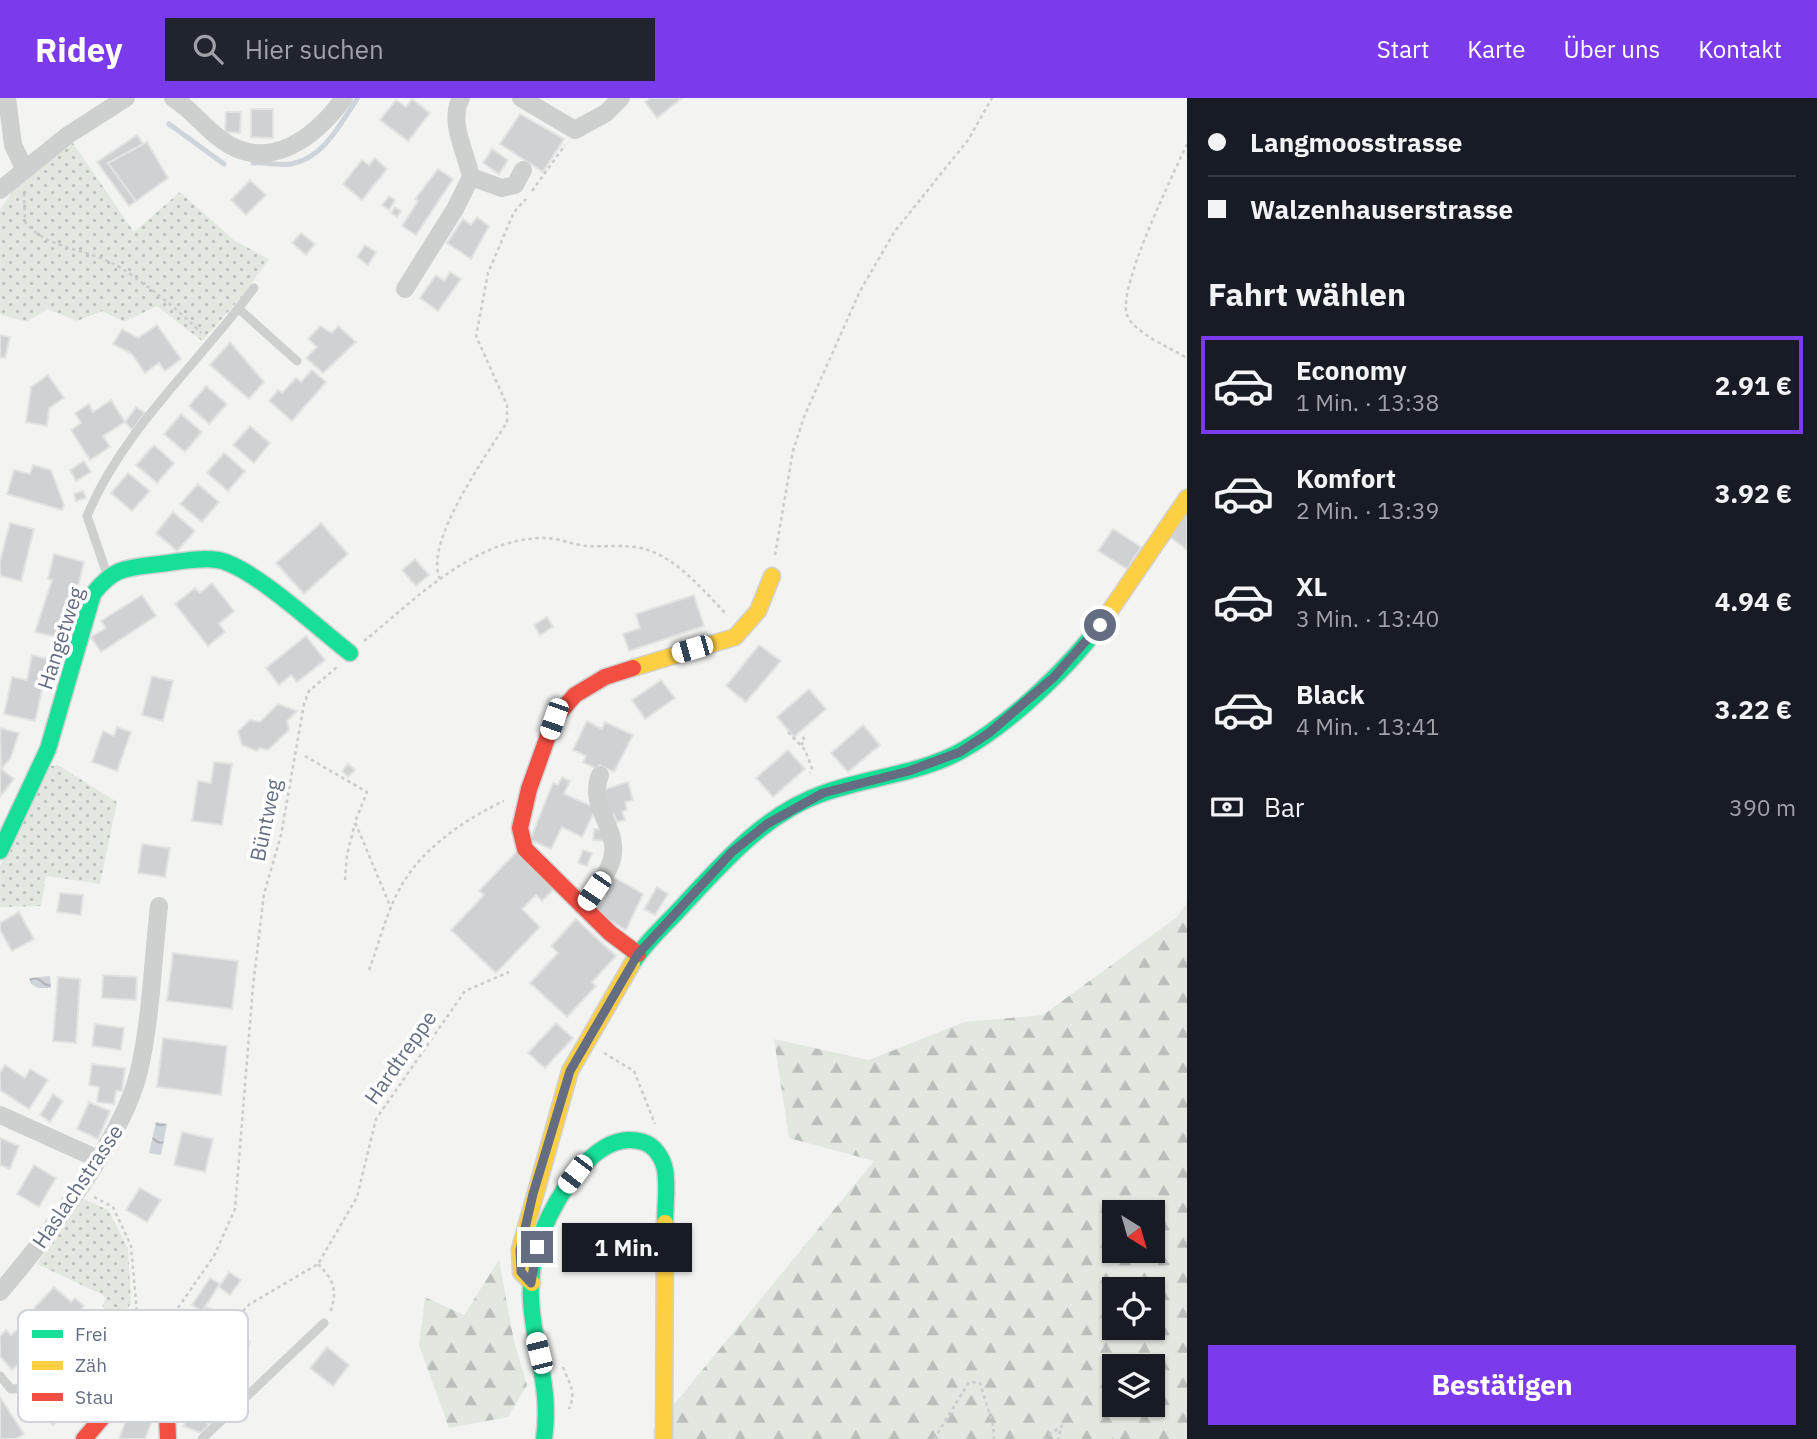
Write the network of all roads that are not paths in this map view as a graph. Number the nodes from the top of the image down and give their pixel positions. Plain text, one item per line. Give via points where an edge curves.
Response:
1 (7, 98) edge
2 (127, 98) edge
3 (173, 98) edge
4 (344, 98) edge
5 (461, 98) edge
6 (521, 98) edge
7 (621, 98) edge
8 (24, 168) junction
9 (523, 170) dead end
10 (471, 177) junction
11 (0, 190) edge
12 (254, 288) dead end
13 (405, 289) dead end
14 (239, 309) junction
15 (297, 361) dead end
16 (1187, 498) edge
17 (107, 576) junction
18 (772, 576) road end
19 (349, 653) road end
20 (600, 775) dead end
21 (0, 851) edge
22 (159, 906) dead end
23 (583, 907) junction
24 (638, 954) junction
25 (0, 1115) edge
26 (98, 1159) junction
27 (531, 1283) junction
28 (0, 1292) edge
29 (324, 1322) road end
30 (0, 1376) edge
31 (18, 1389) edge
32 (248, 1395) edge
33 (98, 1422) edge
34 (220, 1422) edge
35 (84, 1439) edge
36 (202, 1439) edge
37 (544, 1439) edge
38 (664, 1439) edge

1 - 8 street via 13,145
2 - 8 street
3 - 4 street via 223,142 253,153 279,151 304,140 326,122
5 - 10 street via 455,109
6 - 7 street via 575,130 606,113
8 - 11 street
9 - 10 street via 515,185 502,188
10 - 13 street
12 - 14 lane
14 - 15 lane
14 - 17 lane via 142,424 95,495 87,516
16 - 24 street via 1088,641 989,733 960,752 909,771 823,793 767,824 732,852
17 - 19 street, Hangetweg via 130,568 203,559 234,565
17 - 21 street, Hangetweg via 93,594 48,749
18 - 23 street via 758,611 735,637 605,677 575,695 554,719 520,828 525,849
20 - 23 street via 596,797 612,833 612,859
22 - 26 street, Haslachstrasse via 139,1072 122,1119
23 - 24 street
24 - 27 street via 570,1071 520,1250 521,1272
25 - 26 street
26 - 28 street, Haslachstrasse
27 - 37 street via 529,1312 549,1416
27 - 38 street via 537,1247 556,1200 575,1174 600,1151 618,1143 640,1139 656,1148 665,1169
29 - 32 lane
30 - 31 lane via 11,1389
33 - 35 street
34 - 36 lane

